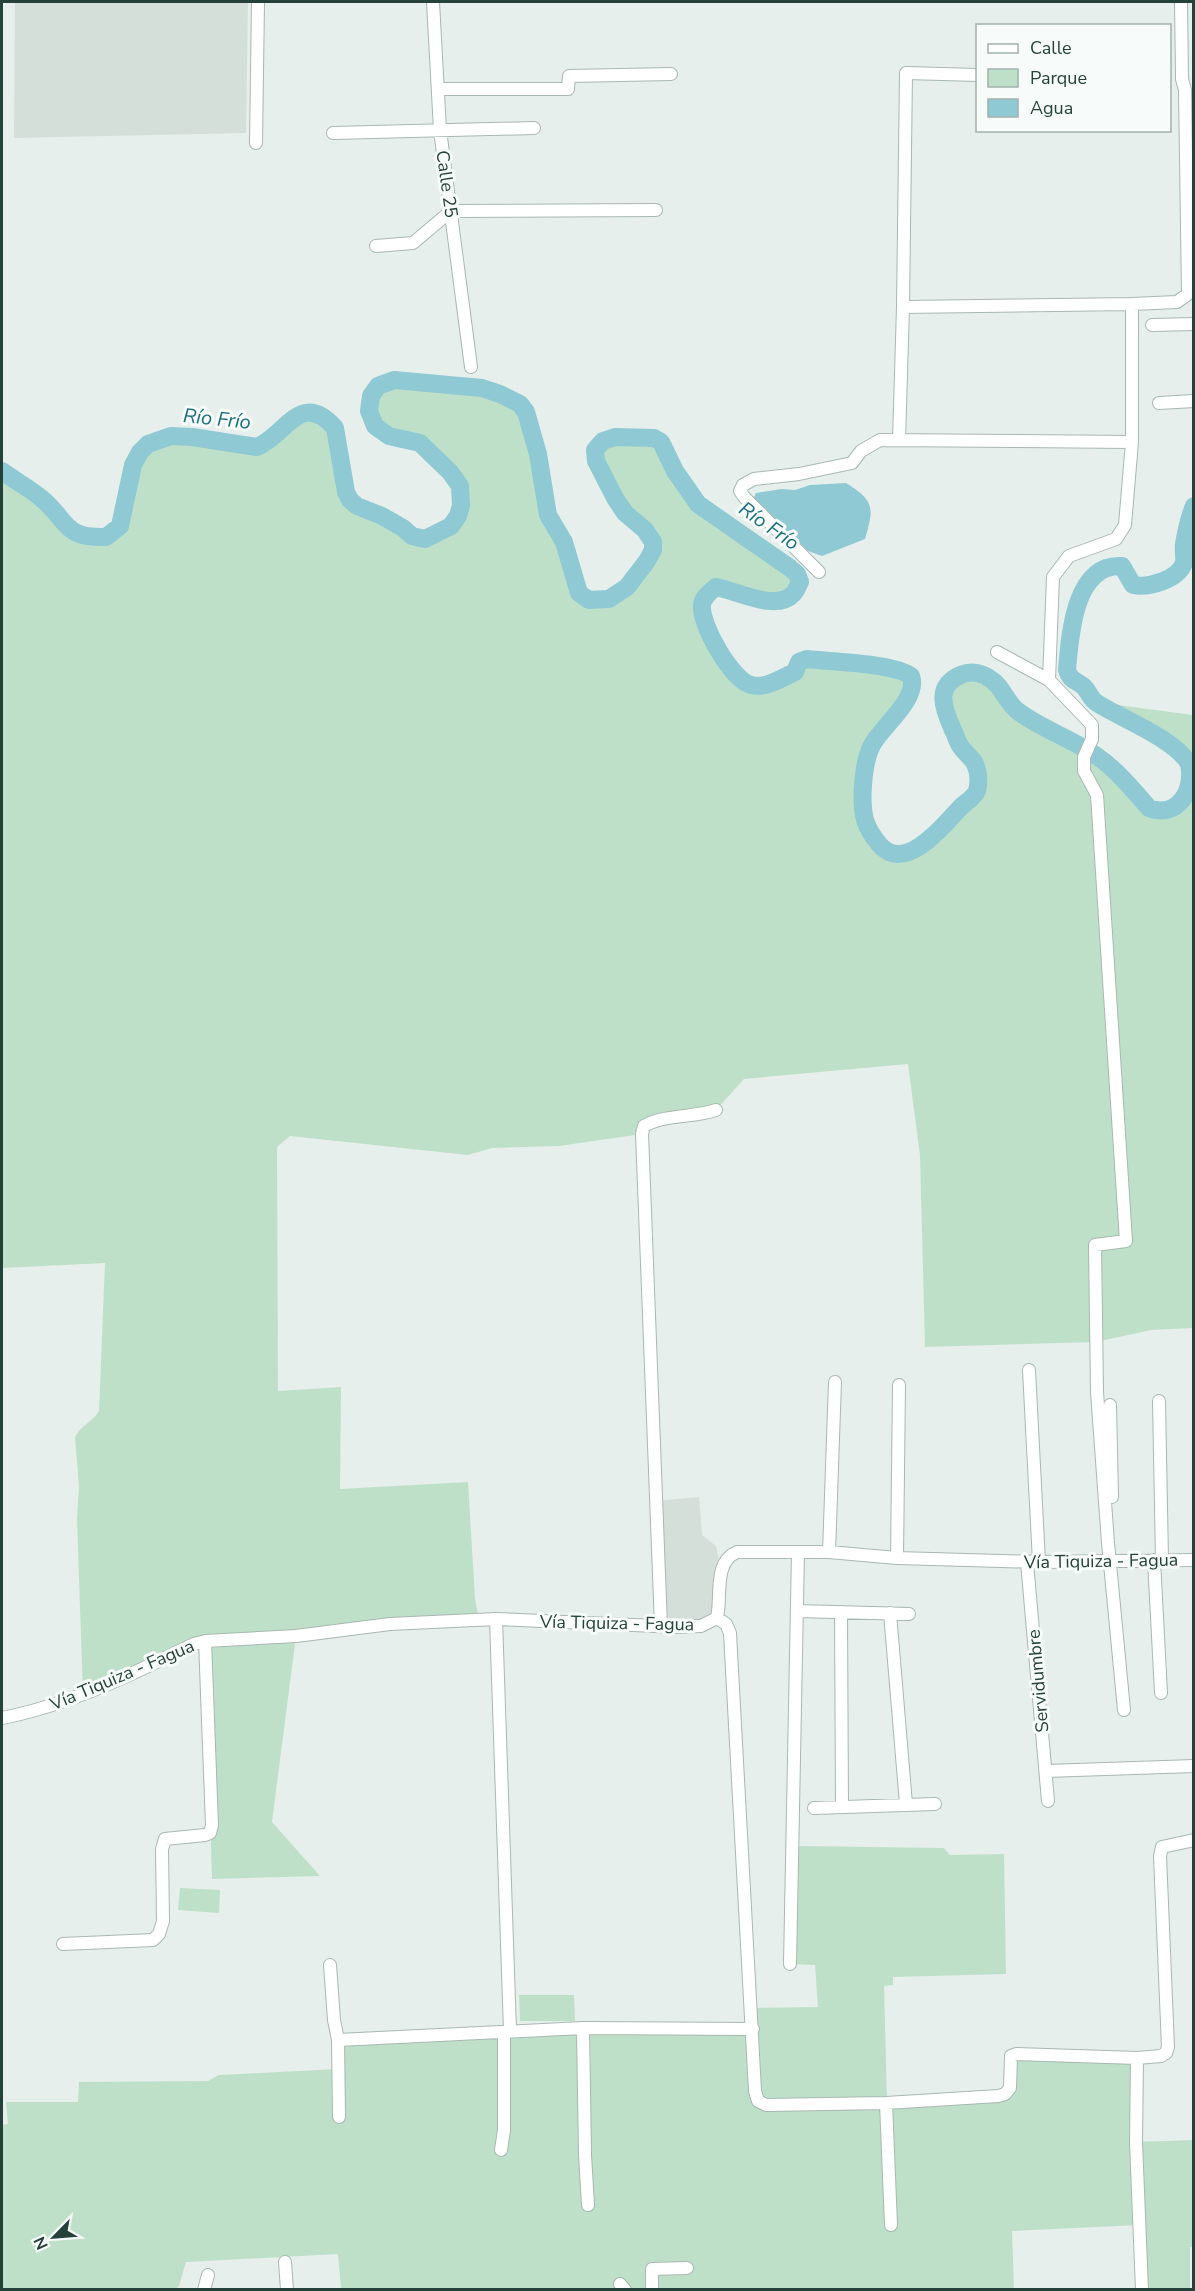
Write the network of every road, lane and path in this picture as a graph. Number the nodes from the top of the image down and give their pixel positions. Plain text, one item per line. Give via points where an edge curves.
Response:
1 (258, 2) edge
2 (433, 2) edge
3 (1181, 2) edge
4 (671, 74) dead end
5 (976, 75) edge
6 (1176, 79) edge
7 (438, 89) junction
8 (534, 128) dead end
9 (440, 130) junction
10 (333, 133) dead end
11 (256, 143) dead end
12 (656, 210) dead end
13 (451, 211) junction
14 (376, 246) dead end
15 (1132, 304) junction
16 (903, 307) junction
17 (1194, 324) edge
18 (1152, 325) dead end
19 (471, 367) dead end
20 (1194, 401) edge
21 (1159, 403) dead end
22 (898, 440) junction
23 (1132, 442) junction
24 (819, 572) dead end
25 (997, 652) dead end
26 (1049, 680) junction
27 (716, 1110) dead end
28 (1029, 1370) dead end
29 (835, 1382) dead end
30 (899, 1385) dead end
31 (1159, 1401) dead end
32 (1110, 1405) dead end
33 (798, 1552) junction
34 (829, 1552) junction
35 (897, 1558) junction
36 (1158, 1560) junction
37 (1194, 1560) edge
38 (1033, 1562) junction
39 (1112, 1562) junction
40 (797, 1611) junction
41 (841, 1612) junction
42 (890, 1613) junction
43 (909, 1614) dead end
44 (717, 1618) junction
45 (496, 1619) junction
46 (661, 1626) junction
47 (205, 1641) junction
48 (1161, 1693) dead end
49 (1124, 1710) dead end
50 (2, 1718) edge
51 (1194, 1766) edge
52 (1046, 1771) junction
53 (1048, 1801) dead end
54 (906, 1804) junction
55 (935, 1804) dead end
56 (842, 1807) junction
57 (814, 1808) dead end
58 (1194, 1840) edge
59 (63, 1944) dead end
60 (790, 1964) dead end
61 (330, 1965) dead end
62 (583, 2028) junction
63 (753, 2029) junction
64 (507, 2032) junction
65 (338, 2040) junction
66 (1137, 2058) junction
67 (886, 2103) junction
68 (339, 2117) dead end
69 (501, 2150) dead end
70 (588, 2205) dead end
71 (891, 2225) dead end
72 (285, 2262) dead end
73 (687, 2268) dead end
74 (208, 2275) dead end
75 (204, 2289) edge
76 (287, 2289) edge
77 (652, 2289) edge
78 (1142, 2289) edge

1 - 11 street
2 - 7 street, Calle 25
3 - 6 street
4 - 7 street via 569,76 568,89
5 - 16 street via 906,73
6 - 15 street via 1185,90 1188,294 1177,302
7 - 9 street, Calle 25
8 - 9 street
9 - 10 street
9 - 13 street, Calle 25
12 - 13 street
13 - 14 street via 413,243
13 - 19 street, Calle 25
15 - 16 street
15 - 23 street
16 - 22 street
17 - 18 street
20 - 21 street
22 - 23 street
22 - 24 street via 880,440 861,451 852,463 754,478 743,485 740,491 745,498
23 - 26 street via 1125,525 1116,539 1069,556 1053,577
25 - 26 street
26 - 39 street via 1092,725 1084,771 1097,795 1126,1241 1095,1245 1097,1392
27 - 46 street via 652,1121 644,1126 642,1134
28 - 38 street, Servidumbre
29 - 34 street
30 - 35 street
31 - 36 street
32 - 39 street
33 - 34 street, Vía Tiquiza - Fagua
33 - 40 street
33 - 44 street, Vía Tiquiza - Fagua via 729,1555 721,1570
34 - 35 street, Vía Tiquiza - Fagua
35 - 38 street, Vía Tiquiza - Fagua
36 - 37 street, Vía Tiquiza - Fagua
36 - 39 street, Vía Tiquiza - Fagua
36 - 48 street
38 - 39 street, Vía Tiquiza - Fagua
38 - 52 street, Servidumbre
39 - 49 street
40 - 41 street
40 - 60 street
41 - 42 street
41 - 56 street
42 - 43 street
42 - 54 street
44 - 46 street, Vía Tiquiza - Fagua via 701,1626
44 - 63 street via 730,1633
45 - 46 street, Vía Tiquiza - Fagua
45 - 47 street, Vía Tiquiza - Fagua via 390,1624 296,1636
45 - 64 street
47 - 50 street, Vía Tiquiza - Fagua via 83,1695
47 - 59 street via 210,1833 165,1839 163,1921 153,1940
51 - 52 street
52 - 53 street, Servidumbre
54 - 55 street
54 - 56 street
56 - 57 street
58 - 66 street via 1162,1847 1168,2047 1161,2056
61 - 65 street
62 - 63 street
62 - 64 street
62 - 70 street
63 - 67 street via 758,2101 766,2105
64 - 65 street
64 - 69 street
65 - 68 street
66 - 67 street via 1016,2054 1009,2061 1010,2088 1005,2094
66 - 78 street
67 - 71 street
72 - 76 street
73 - 77 street via 652,2269
74 - 75 street

